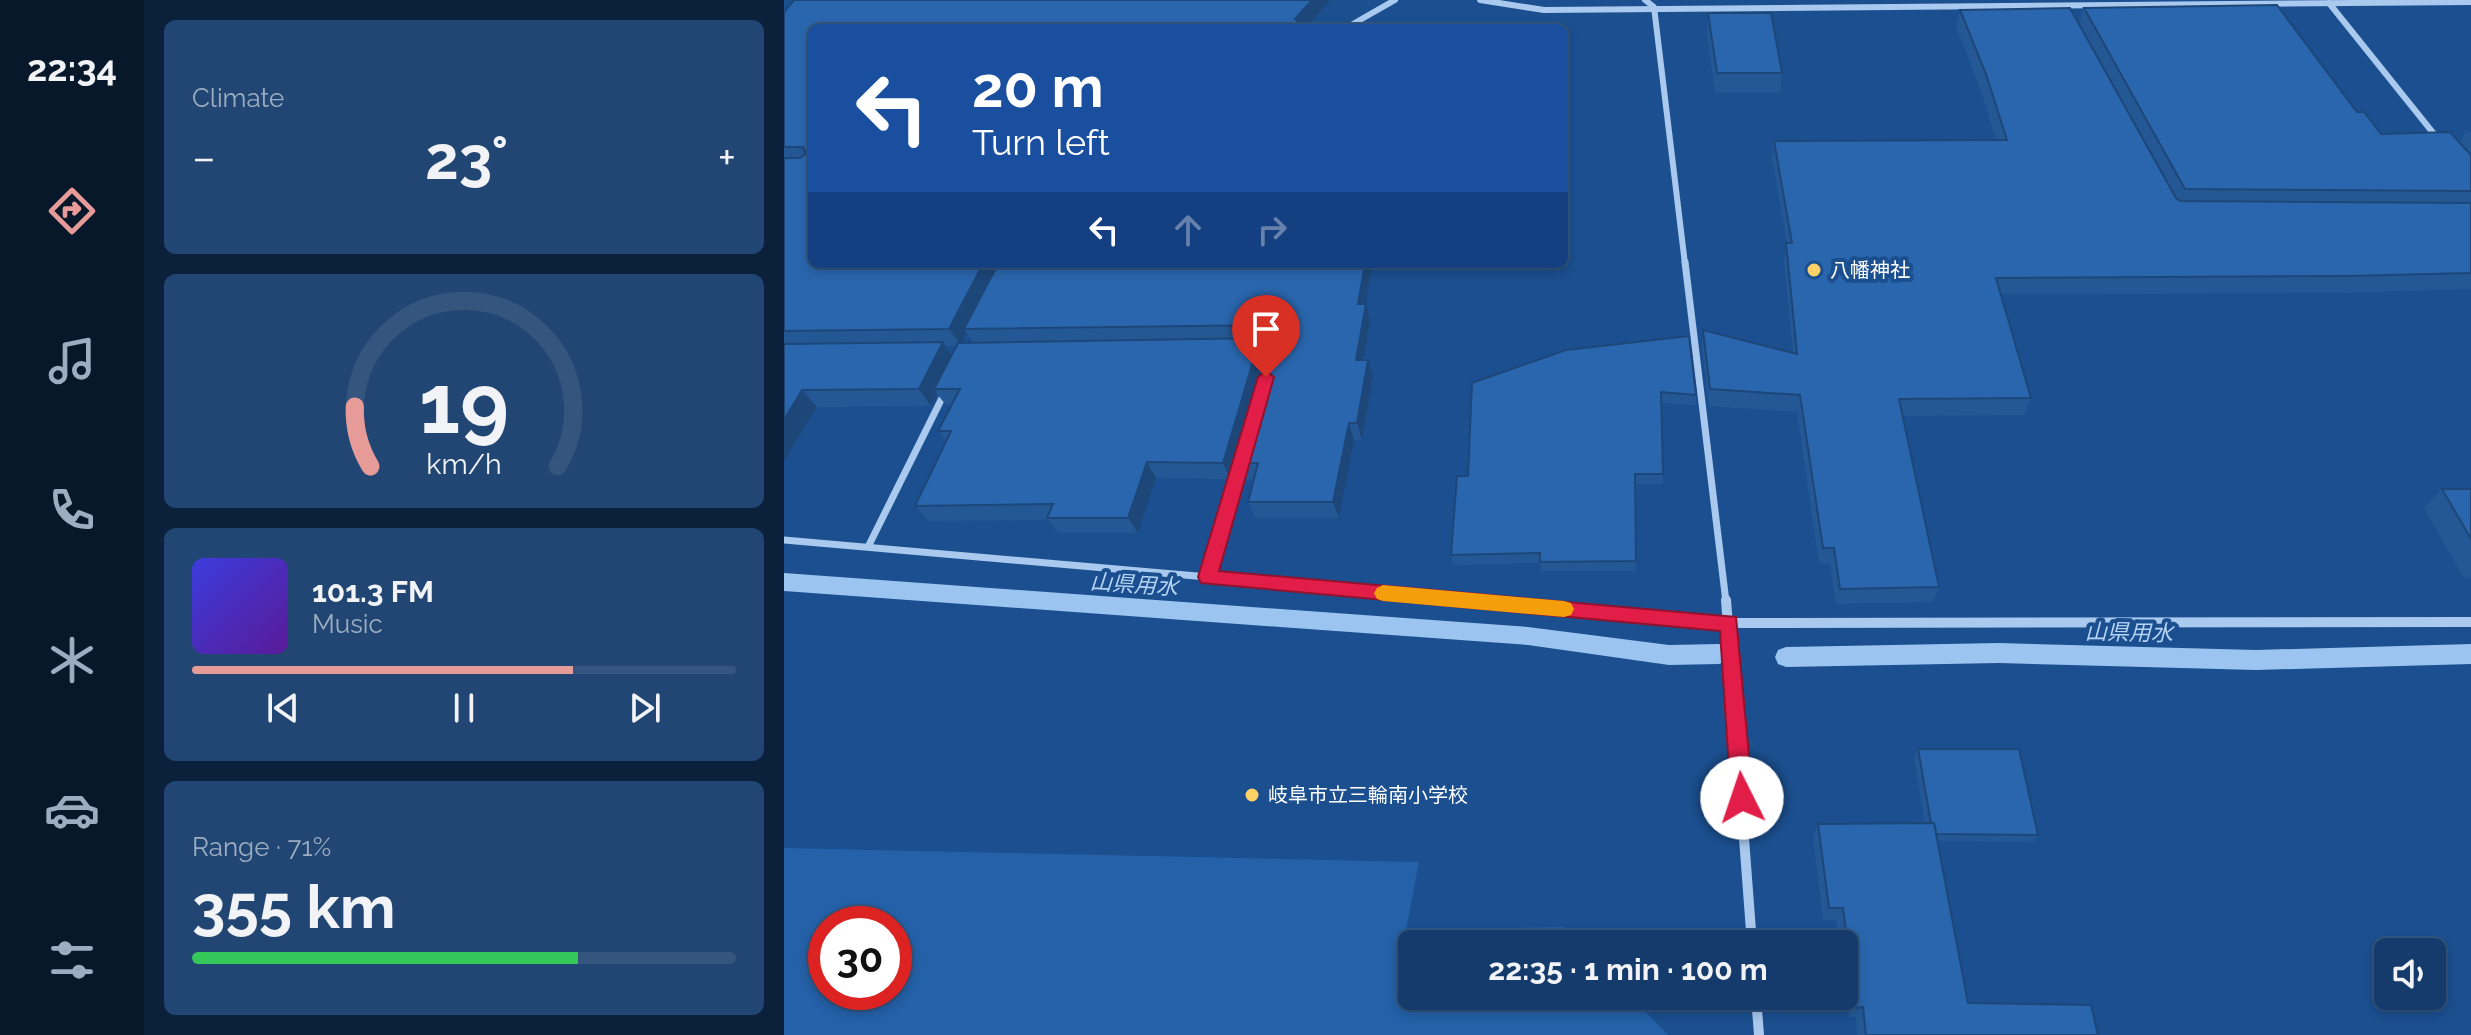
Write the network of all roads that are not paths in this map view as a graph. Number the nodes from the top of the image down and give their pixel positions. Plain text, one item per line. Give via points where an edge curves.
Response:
1 (1395, 0) edge
2 (1480, 0) edge
3 (1645, 0) edge
4 (2328, 2) edge
5 (2471, 2) edge
6 (2061, 5) junction
7 (1654, 7) junction
8 (2068, 19) edge
9 (1353, 24) edge
10 (2443, 145) edge
11 (951, 380) edge
12 (1243, 455) edge
13 (784, 540) edge
14 (869, 545) junction
15 (1208, 577) junction
16 (2471, 622) edge
17 (1729, 623) junction
18 (1751, 930) edge
19 (1757, 1010) edge
20 (1759, 1035) edge

1 - 9 street
2 - 7 street via 1544,10
3 - 7 street
4 - 5 street
4 - 6 street
4 - 10 street
6 - 7 street
6 - 8 street
7 - 17 street
11 - 14 street
12 - 15 street
13 - 14 street
14 - 15 street
15 - 17 street
16 - 17 street
17 - 18 street
19 - 20 street

